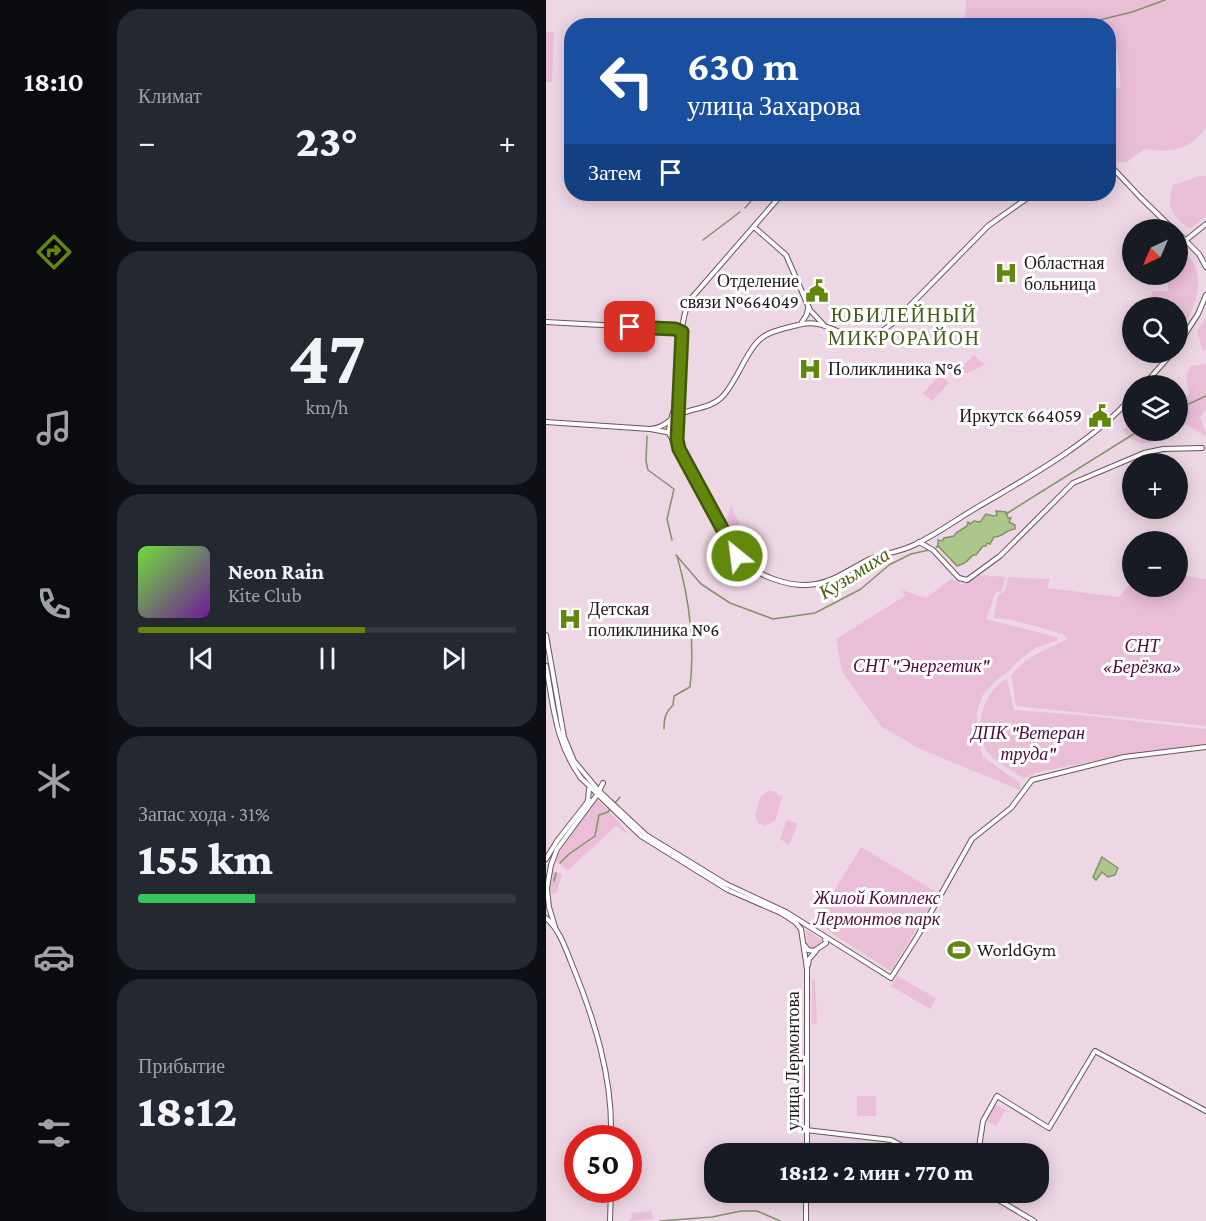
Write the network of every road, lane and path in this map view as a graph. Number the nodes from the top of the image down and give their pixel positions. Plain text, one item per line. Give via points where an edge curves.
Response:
1 (1116, 171) edge
2 (777, 201) edge
3 (1023, 201) edge
4 (1163, 219) edge
5 (1206, 224) edge
6 (754, 227) junction
7 (1188, 238) edge
8 (1188, 242) edge
9 (1206, 267) edge
10 (1206, 294) edge
11 (807, 304) junction
12 (685, 313) junction
13 (546, 322) edge
14 (800, 324) junction
15 (824, 326) junction
16 (1188, 330) edge
17 (671, 331) junction
18 (682, 332) junction
19 (682, 348) junction
20 (1163, 363) edge
21 (1153, 375) edge
22 (680, 387) junction
23 (1122, 408) edge
24 (679, 415) junction
25 (546, 422) edge
26 (678, 428) junction
27 (650, 429) junction
28 (670, 429) junction
29 (1202, 448) dead end
30 (679, 449) junction
31 (919, 542) junction
32 (546, 635) edge
33 (547, 641) edge
34 (548, 651) edge
35 (546, 666) edge
36 (1206, 747) edge
37 (580, 777) junction
38 (597, 792) junction
39 (588, 801) junction
40 (612, 807) junction
41 (546, 858) edge
42 (551, 865) junction
43 (546, 867) edge
44 (546, 888) edge
45 (546, 896) edge
46 (546, 917) edge
47 (810, 928) junction
48 (556, 930) junction
49 (824, 937) junction
50 (802, 938) junction
51 (838, 945) junction
52 (818, 950) junction
53 (807, 969) junction
54 (1206, 1111) edge
55 (611, 1125) edge
56 (806, 1130) junction
57 (807, 1143) edge
58 (897, 1143) edge
59 (980, 1143) edge
60 (611, 1203) edge
61 (806, 1203) edge
62 (1004, 1203) edge
63 (610, 1221) edge
64 (806, 1221) edge
65 (1034, 1221) edge

1 - 4 main road
2 - 6 main road
3 - 15 main road via 988,226 880,333 847,336
5 - 7 main road
6 - 11 main road via 786,255
6 - 12 main road via 697,290
8 - 9 main road
10 - 16 main road
11 - 14 main road via 807,314
11 - 15 main road
12 - 17 main road
12 - 18 main road
13 - 17 main road
14 - 15 main road
14 - 24 main road via 760,339 719,400
17 - 18 main road
17 - 19 main road
18 - 19 main road
19 - 22 main road
20 - 21 main road
22 - 24 main road
22 - 28 main road
23 - 31 main road via 1077,445
24 - 26 main road
24 - 28 main road
25 - 27 main road
26 - 28 main road via 676,432
26 - 28 main road via 677,421
26 - 30 main road
27 - 28 main road
27 - 28 main road
28 - 30 main road
29 - 31 main road via 1144,453 1073,483 1000,556 967,580 959,578 933,550
30 - 31 main road via 737,556 756,571 793,584 815,584
32 - 33 main road
33 - 34 main road
34 - 38 main road via 564,737 574,761
35 - 37 main road via 562,746
36 - 51 main road via 1142,754 1036,778 1010,810 972,839 891,978
37 - 38 main road
37 - 39 main road via 589,789
38 - 39 main road
38 - 40 main road
38 - 42 main road via 560,845
39 - 41 main road
40 - 47 main road via 673,853
40 - 50 main road, улица Лермонтова via 650,842 728,890 795,922
42 - 43 main road
42 - 44 main road
44 - 45 main road
44 - 48 main road
46 - 48 main road
47 - 49 main road
47 - 50 main road via 804,928
48 - 55 main road via 596,1029
49 - 51 main road
49 - 52 main road via 826,942
50 - 52 main road via 808,950
50 - 53 main road, улица Лермонтова
51 - 52 main road
52 - 53 main road, улица Лермонтова via 809,959
53 - 56 main road, улица Лермонтова
54 - 59 main road via 1095,1051 1049,1128 997,1096 983,1121
56 - 57 main road, улица Лермонтова
56 - 58 main road
60 - 63 main road
61 - 64 main road
62 - 65 main road

